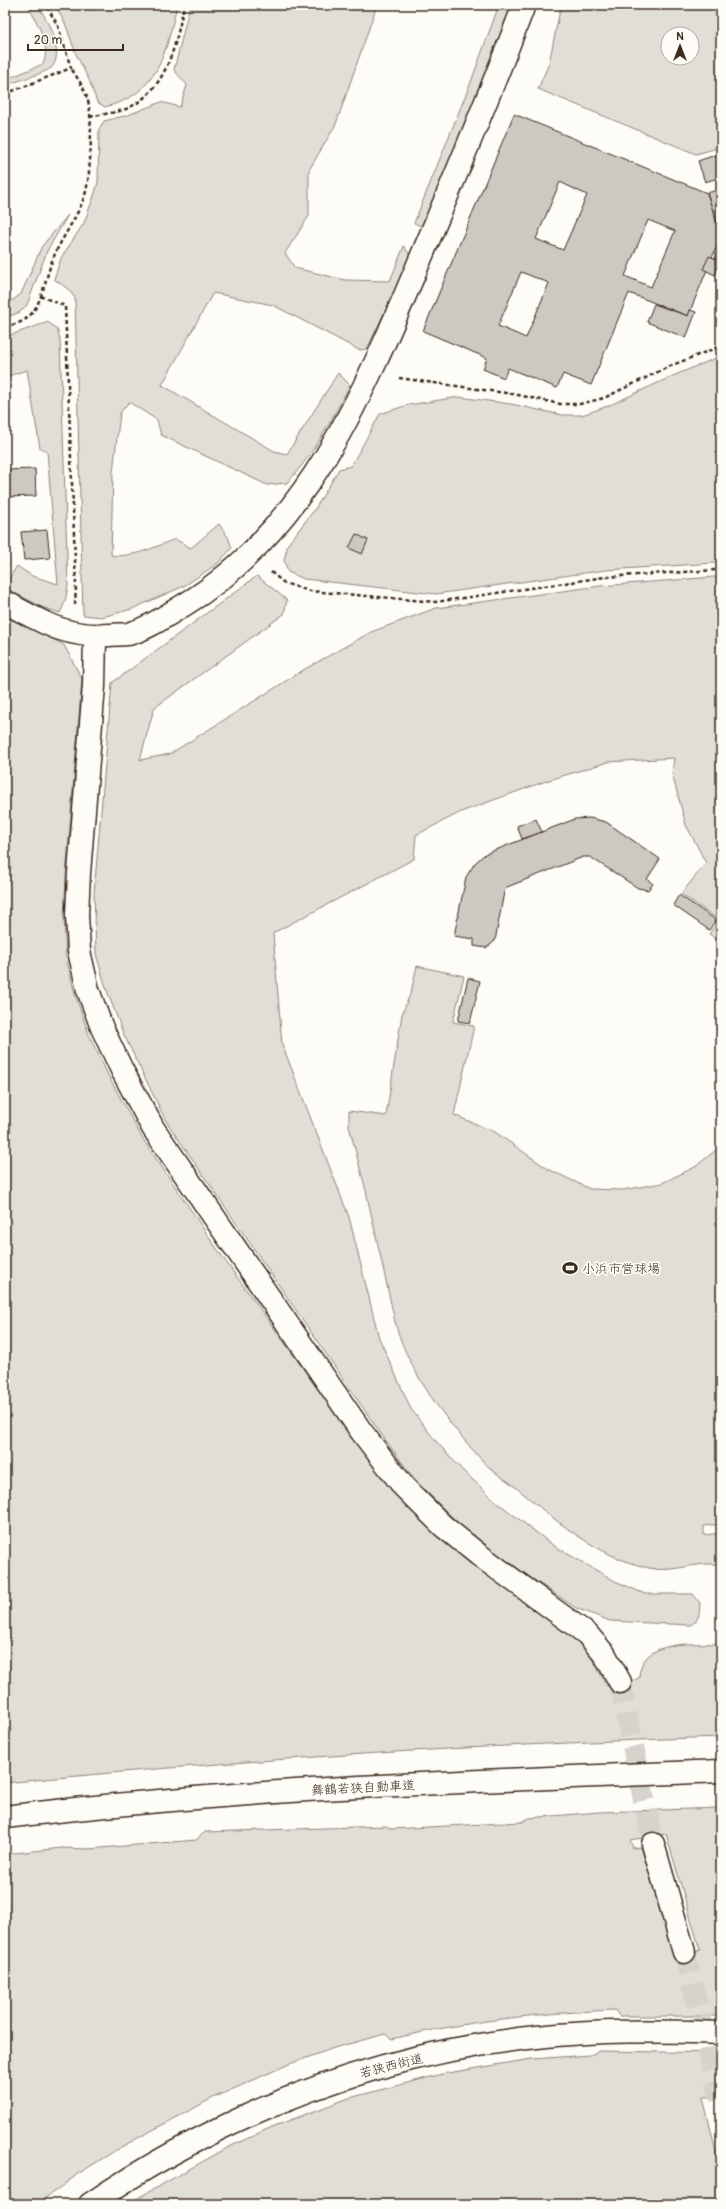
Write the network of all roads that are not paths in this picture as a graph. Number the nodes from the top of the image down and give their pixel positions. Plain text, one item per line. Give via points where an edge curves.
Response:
1 (524, 5) edge
2 (5, 602) edge
3 (95, 636) junction
4 (620, 1682) tunnel mouth
5 (721, 1771) edge
6 (5, 1817) edge
7 (653, 1844) tunnel mouth
8 (684, 1952) tunnel mouth
9 (721, 2033) edge
10 (90, 2204) edge

1 - 3 main road via 491,93 371,375 295,503 250,555 209,590 158,620 128,634
2 - 3 main road via 45,624 72,634
3 - 4 main road via 94,686 79,873 79,951 88,990 122,1070 153,1128 361,1431 404,1487 443,1526 597,1643
5 - 6 main road, 舞鶴若狭自動車道 via 361,1787
7 - 8 main road
9 - 10 main road, 若狭西街道 via 632,2031 538,2037 454,2049 399,2062 348,2076 259,2109 175,2152

